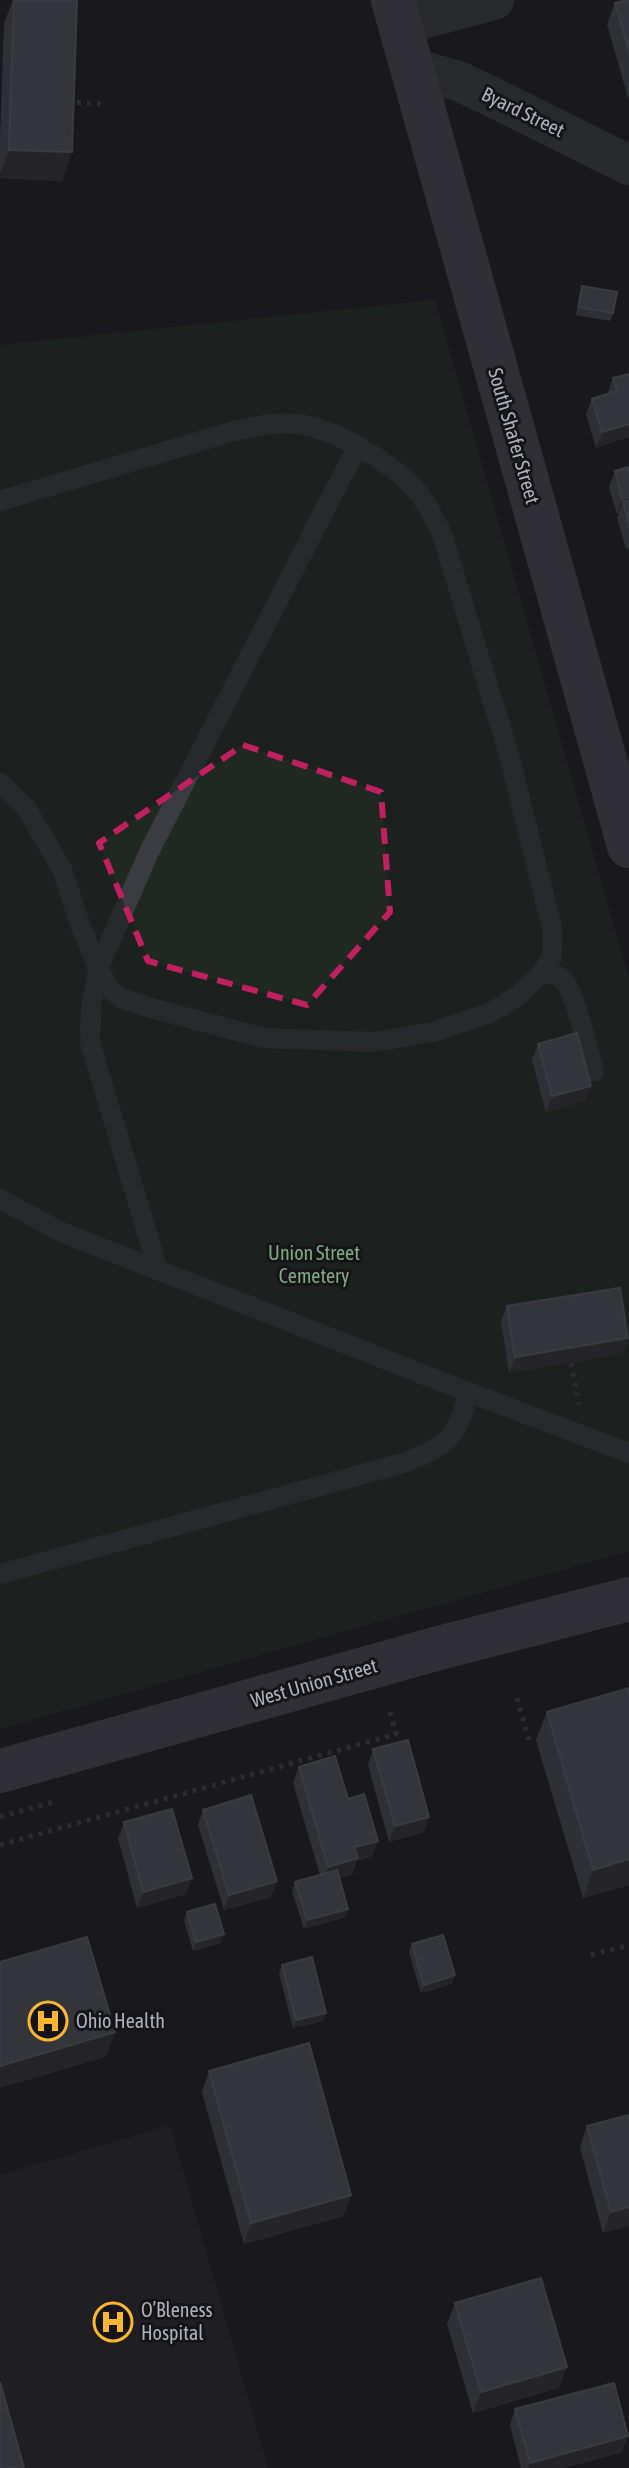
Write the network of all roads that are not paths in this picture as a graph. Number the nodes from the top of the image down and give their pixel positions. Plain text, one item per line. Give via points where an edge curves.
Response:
1 (494, 0) edge
2 (397, 12) edge
3 (413, 68) junction
4 (629, 165) edge
5 (357, 447) junction
6 (0, 501) edge
7 (0, 782) edge
8 (629, 846) edge
9 (98, 969) junction
10 (542, 973) junction
11 (594, 1072) dead end
12 (0, 1199) edge
13 (158, 1270) junction
14 (468, 1392) junction
15 (629, 1453) edge
16 (0, 1574) edge
17 (629, 1599) edge
18 (0, 1771) edge

1 - 2 street
2 - 3 street, South Shafer Street
3 - 4 street, Byard Street via 458,81
3 - 8 street, South Shafer Street
5 - 6 lane via 296,424 265,424
5 - 9 lane via 149,852
5 - 10 lane via 414,488 442,534 509,755 553,932 552,956
7 - 9 lane via 26,808 62,869
9 - 10 lane via 117,996 151,1008 264,1038 372,1042 433,1032 490,1013
9 - 13 lane via 90,1042
10 - 11 lane via 563,979 570,992
12 - 13 lane via 61,1232
13 - 14 lane
14 - 15 lane
14 - 16 lane via 463,1417 450,1437 403,1463
17 - 18 street, West Union Street

